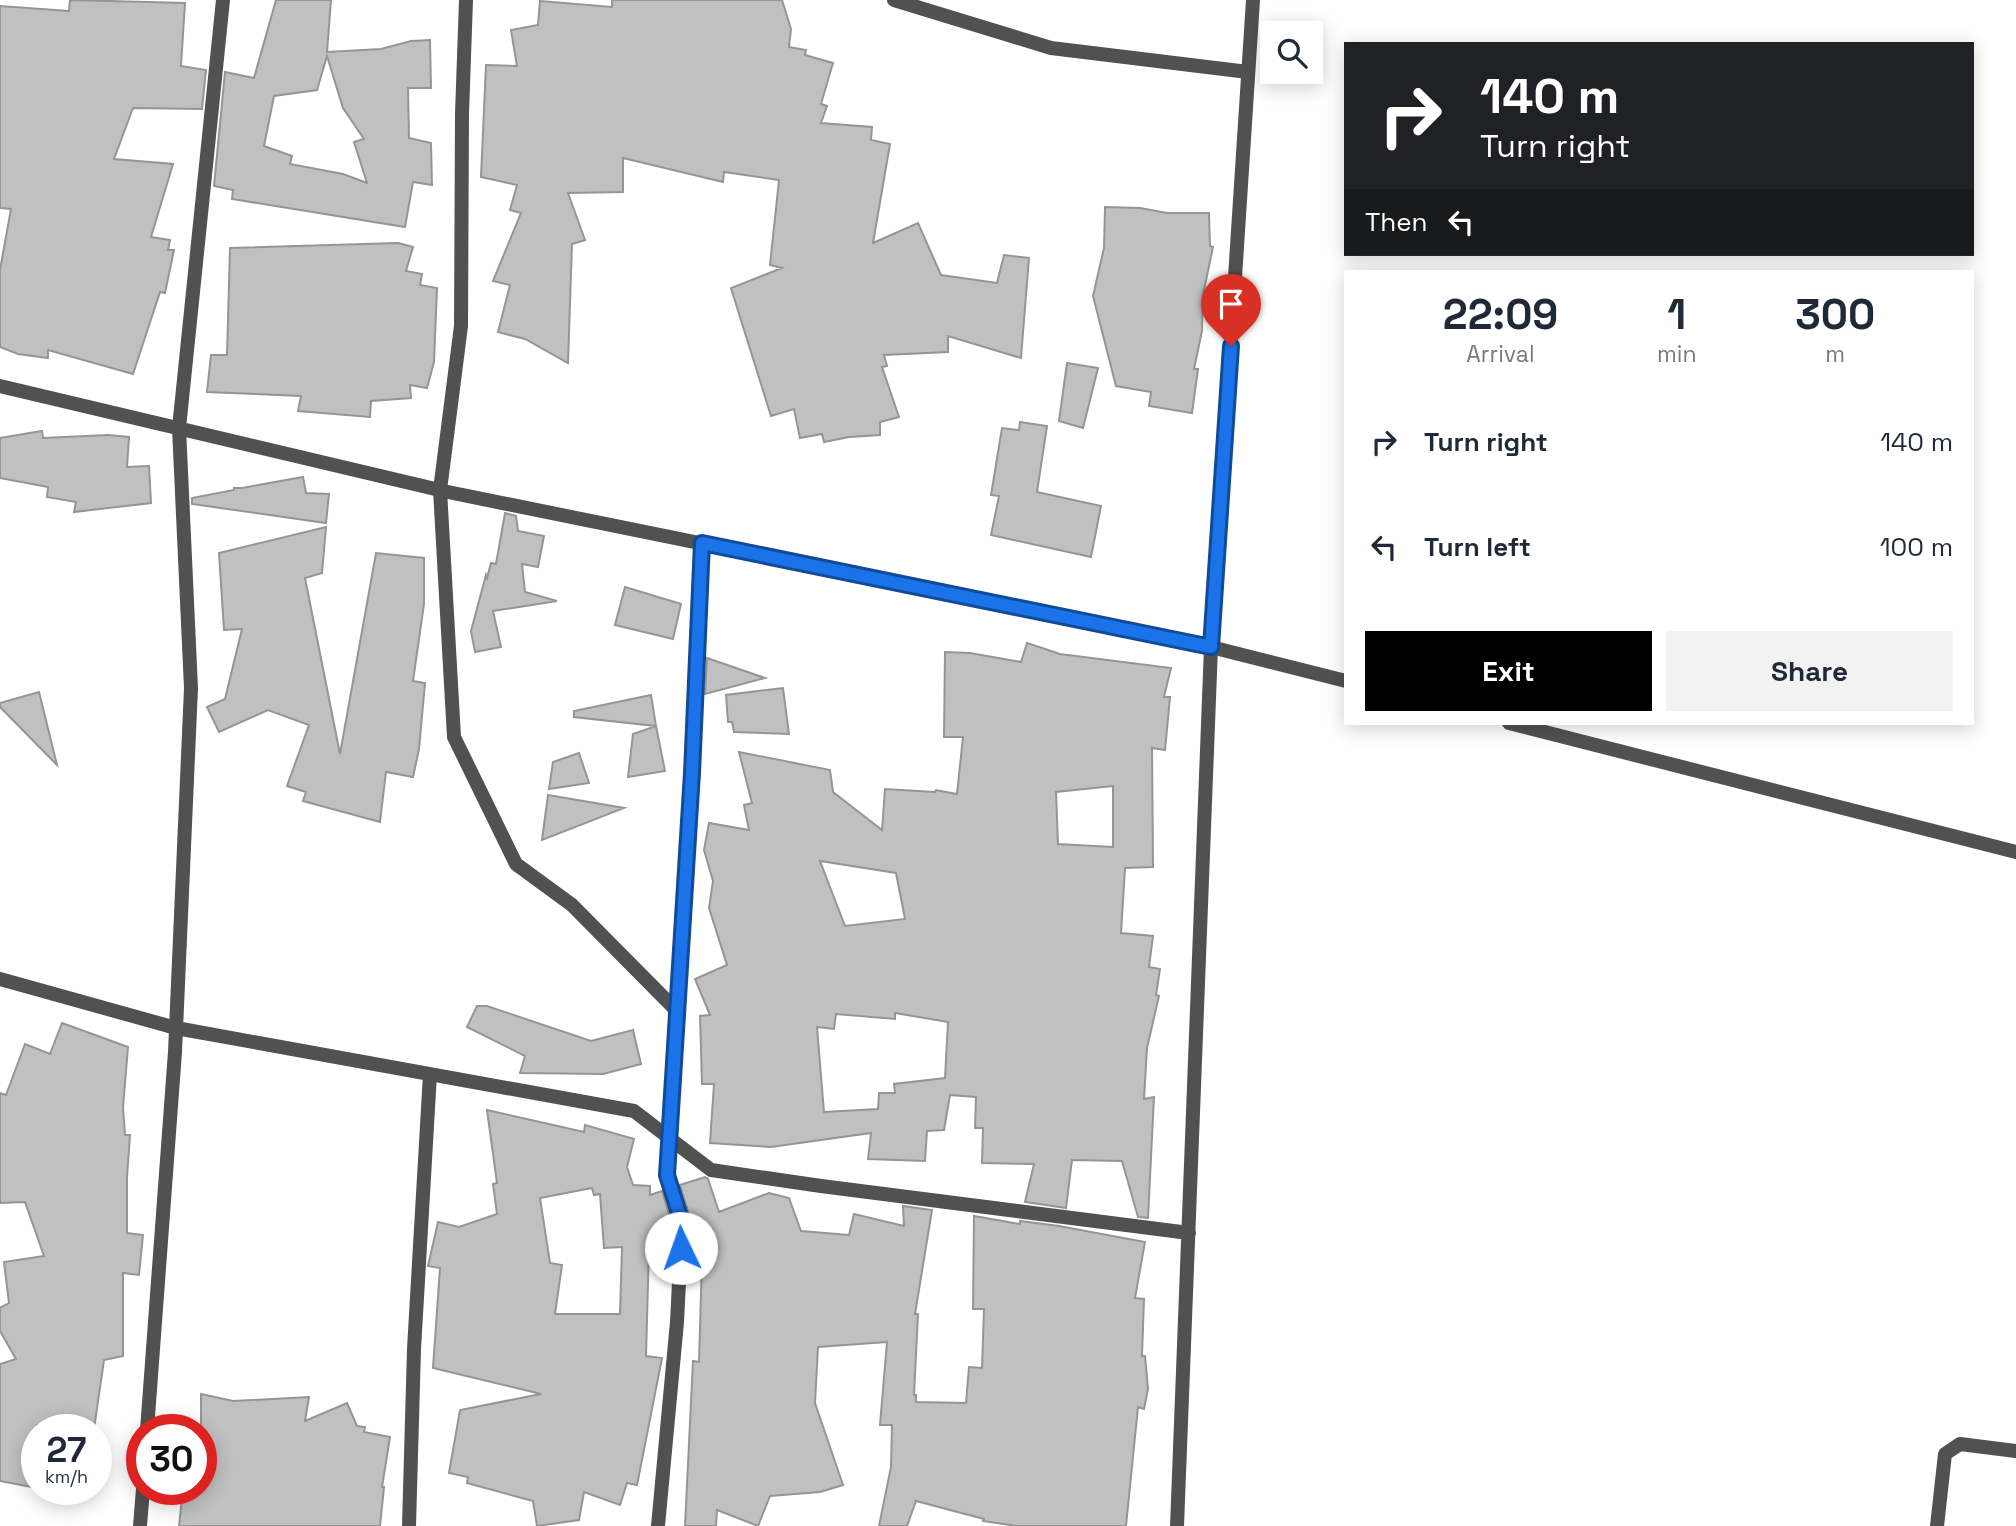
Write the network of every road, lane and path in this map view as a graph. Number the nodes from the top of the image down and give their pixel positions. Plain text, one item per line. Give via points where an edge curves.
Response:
1 (223, 0) edge
2 (466, 0) edge
3 (894, 0) edge
4 (1252, 0) edge
5 (1248, 72) junction
6 (0, 386) edge
7 (179, 428) junction
8 (440, 490) junction
9 (702, 543) junction
10 (1211, 647) junction
11 (1344, 680) edge
12 (1517, 725) edge
13 (2016, 852) edge
14 (0, 979) edge
15 (678, 1012) junction
16 (176, 1028) junction
17 (430, 1074) junction
18 (670, 1138) junction
19 (1189, 1233) junction
20 (148, 1414) edge
21 (2016, 1451) edge
22 (142, 1505) edge
23 (140, 1526) edge
24 (409, 1526) edge
25 (657, 1526) edge
26 (1177, 1526) edge
27 (1937, 1526) edge

1 - 7 street
2 - 8 street via 461,326
3 - 5 street via 1051,48
4 - 5 street
5 - 10 street
6 - 7 street
7 - 8 street
7 - 16 street via 191,688
8 - 9 street
8 - 15 street via 454,737 516,863 572,905
9 - 10 street
9 - 15 street
10 - 11 street
10 - 19 street
12 - 13 street
14 - 16 street
15 - 18 street
16 - 17 street
16 - 20 street
17 - 18 street via 634,1111
17 - 24 street
18 - 19 street via 711,1170
18 - 25 street via 667,1175 682,1223
19 - 26 street
21 - 27 street via 1960,1444 1945,1454
22 - 23 street

